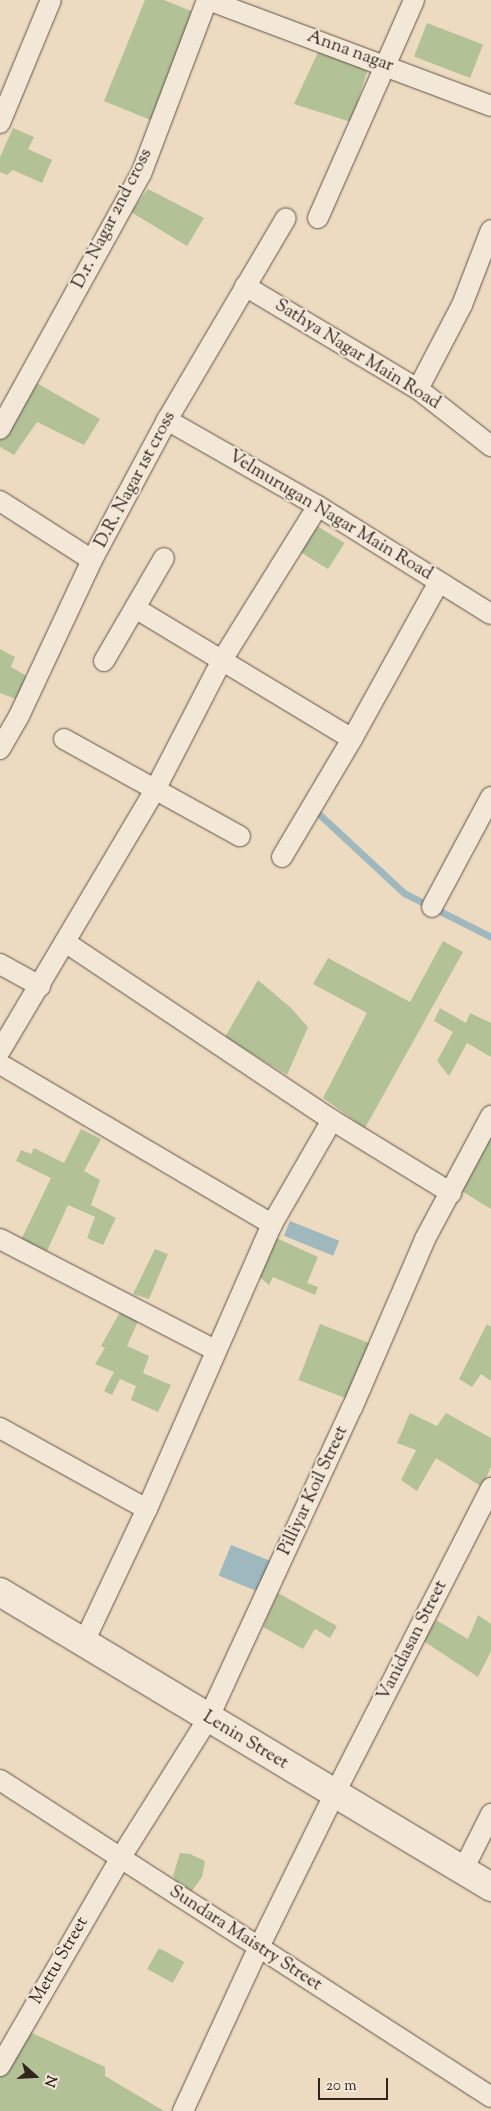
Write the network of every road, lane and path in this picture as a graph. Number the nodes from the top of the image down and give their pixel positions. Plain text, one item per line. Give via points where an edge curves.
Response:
1 (50, 0) edge
2 (207, 0) edge
3 (414, 0) edge
4 (386, 65) junction
5 (491, 106) edge
6 (0, 123) edge
7 (286, 218) dead end
8 (318, 218) dead end
9 (491, 230) edge
10 (245, 286) junction
11 (418, 389) junction
12 (167, 420) junction
13 (0, 429) edge
14 (491, 446) edge
15 (0, 501) edge
16 (318, 506) junction
17 (164, 558) dead end
18 (92, 560) junction
19 (439, 582) junction
20 (135, 608) junction
21 (491, 614) edge
22 (222, 660) junction
23 (104, 661) dead end
24 (64, 739) dead end
25 (352, 739) junction
26 (0, 749) edge
27 (156, 788) junction
28 (491, 797) edge
29 (240, 836) dead end
30 (282, 857) dead end
31 (432, 907) dead end
32 (65, 942) junction
33 (0, 964) edge
34 (40, 986) junction
35 (0, 1050) edge
36 (0, 1064) edge
37 (491, 1116) edge
38 (332, 1120) junction
39 (451, 1193) junction
40 (272, 1224) junction
41 (0, 1239) edge
42 (215, 1350) junction
43 (0, 1428) edge
44 (491, 1488) edge
45 (147, 1509) junction
46 (0, 1592) edge
47 (84, 1642) junction
48 (208, 1719) junction
49 (0, 1780) edge
50 (334, 1795) junction
51 (491, 1814) edge
52 (121, 1857) junction
53 (463, 1870) junction
54 (491, 1887) edge
55 (258, 1949) junction
56 (0, 2066) edge
57 (491, 2097) edge
58 (183, 2111) edge

1 - 6 street
2 - 4 street, Anna nagar
2 - 13 street, D.r. Nagar 2nd cross via 141,174
3 - 4 street
4 - 5 street, Anna nagar
4 - 8 street
7 - 10 street, D.R. Nagar 1st cross
9 - 11 street via 462,305
10 - 11 street, Sathya Nagar Main Road
10 - 12 street, D.R. Nagar 1st cross
11 - 14 street, Sathya Nagar Main Road
12 - 16 street, Velmurugan Nagar Main Road
12 - 18 street, D.R. Nagar 1st cross
15 - 18 street
16 - 19 street, Velmurugan Nagar Main Road
16 - 22 street
17 - 20 street
18 - 26 street, D.R. Nagar 1st cross via 19,716
19 - 21 street, Velmurugan Nagar Main Road
19 - 25 street
20 - 22 street
20 - 23 street
22 - 25 street
22 - 27 street
24 - 27 street
25 - 30 street
27 - 29 street
27 - 32 street
28 - 31 street
32 - 34 street
32 - 38 street
33 - 34 street
34 - 35 street
36 - 40 street
37 - 39 street, Pilliyar Koil Street
38 - 39 street
38 - 40 street
39 - 48 street, Pilliyar Koil Street via 425,1239 352,1408
40 - 42 street
41 - 42 street
42 - 45 street
43 - 45 street
44 - 50 street, Vanidasan Street
45 - 47 street
46 - 47 street, Lenin Street
47 - 48 street, Lenin Street
48 - 50 street, Lenin Street
48 - 52 street, Pilliyar Koil Street
49 - 52 street, Sundara Maistry Street
50 - 53 street, Lenin Street
50 - 55 street, Vanidasan Street
51 - 53 street
52 - 55 street, Sundara Maistry Street
52 - 56 street, Mettu Street
53 - 54 street, Lenin Street
55 - 57 street, Sundara Maistry Street
55 - 58 street, Vanidasan Street

